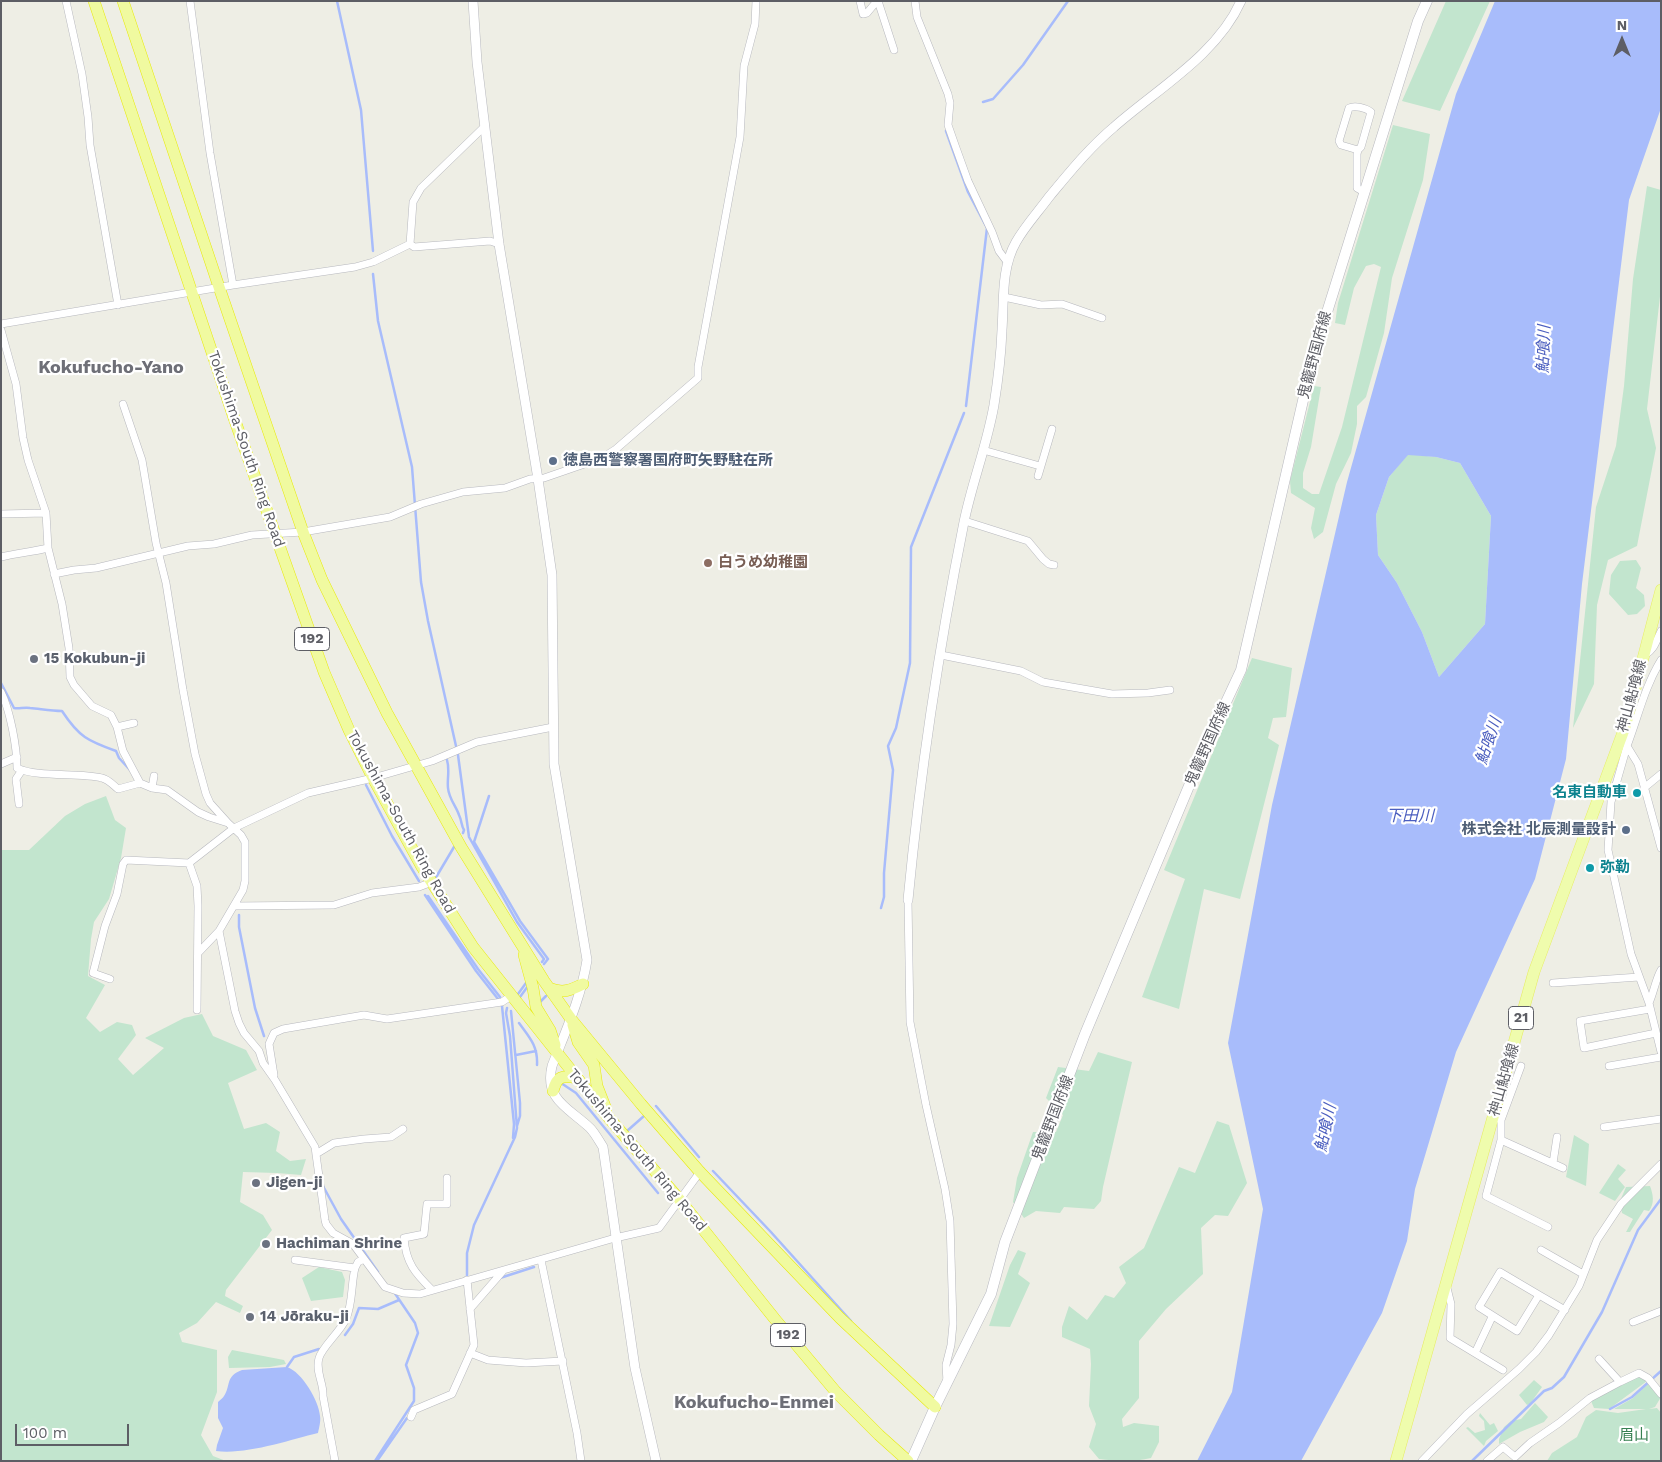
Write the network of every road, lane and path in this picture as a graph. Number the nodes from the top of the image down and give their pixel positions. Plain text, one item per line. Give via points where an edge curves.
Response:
1 (66, 1) edge
2 (94, 1) edge
3 (123, 1) edge
4 (190, 1) edge
5 (474, 1) edge
6 (756, 1) edge
7 (860, 1) edge
8 (877, 1) edge
9 (915, 1) edge
10 (1241, 1) edge
11 (1427, 1) edge
12 (894, 50) dead end
13 (485, 126) junction
14 (1358, 150) junction
15 (1364, 192) junction
16 (410, 244) junction
17 (499, 244) junction
18 (1008, 263) junction
19 (233, 285) junction
20 (219, 287) junction
21 (192, 292) junction
22 (1004, 298) junction
23 (118, 305) junction
24 (1102, 318) dead end
25 (1, 324) edge
26 (1, 330) edge
27 (123, 404) dead end
28 (1052, 429) dead end
29 (983, 450) junction
30 (1040, 466) junction
31 (1038, 476) dead end
32 (538, 479) junction
33 (46, 513) junction
34 (1, 514) edge
35 (964, 521) junction
36 (275, 532) junction
37 (303, 532) junction
38 (48, 548) junction
39 (159, 554) junction
40 (1, 556) edge
41 (1054, 565) dead end
42 (54, 574) junction
43 (1661, 590) edge
44 (1661, 631) edge
45 (941, 655) junction
46 (1642, 657) junction
47 (1661, 660) edge
48 (1170, 690) dead end
49 (1, 692) edge
50 (134, 723) dead end
51 (117, 726) junction
52 (553, 727) junction
53 (1625, 727) junction
54 (1626, 746) junction
55 (17, 756) junction
56 (1, 764) edge
57 (416, 764) junction
58 (22, 770) junction
59 (1661, 774) edge
60 (154, 776) dead end
61 (373, 778) junction
62 (140, 783) junction
63 (152, 788) junction
64 (1644, 788) junction
65 (19, 804) dead end
66 (231, 825) junction
67 (1661, 848) edge
68 (189, 863) junction
69 (432, 882) junction
70 (908, 900) joint
71 (234, 906) junction
72 (219, 931) junction
73 (522, 946) junction
74 (198, 954) junction
75 (1661, 970) edge
76 (1639, 977) junction
77 (110, 979) dead end
78 (1553, 983) dead end
79 (583, 984) junction
80 (549, 988) junction
81 (511, 996) junction
82 (1650, 1006) junction
83 (197, 1010) dead end
84 (571, 1019) junction
85 (1656, 1033) junction
86 (557, 1052) junction
87 (1661, 1052) edge
88 (1661, 1057) edge
89 (1522, 1066) dead end
90 (1609, 1066) dead end
91 (577, 1078) junction
92 (275, 1080) junction
93 (553, 1091) junction
94 (609, 1118) junction
95 (1497, 1118) junction
96 (1661, 1118) edge
97 (1604, 1127) dead end
98 (403, 1129) dead end
99 (1557, 1137) dead end
100 (1501, 1140) junction
101 (316, 1154) junction
102 (1553, 1163) junction
103 (1661, 1164) edge
104 (1563, 1168) dead end
105 (700, 1172) junction
106 (447, 1178) dead end
107 (679, 1199) junction
108 (1548, 1227) dead end
109 (615, 1238) junction
110 (1541, 1250) dead end
111 (364, 1259) junction
112 (294, 1260) dead end
113 (541, 1260) junction
114 (355, 1268) junction
115 (504, 1271) junction
116 (1583, 1274) junction
117 (467, 1280) junction
118 (1446, 1285) junction
119 (432, 1290) junction
120 (1539, 1295) junction
121 (470, 1309) junction
122 (1565, 1310) junction
123 (1661, 1310) edge
124 (1492, 1317) junction
125 (1634, 1322) dead end
126 (470, 1353) junction
127 (1474, 1353) junction
128 (1599, 1359) dead end
129 (563, 1362) junction
130 (1503, 1370) dead end
131 (1620, 1382) junction
132 (947, 1383) junction
133 (1661, 1394) edge
134 (935, 1407) junction
135 (411, 1417) dead end
136 (335, 1461) edge
137 (582, 1461) edge
138 (656, 1461) edge
139 (909, 1461) edge
140 (1396, 1461) edge
141 (1422, 1461) edge
142 (1487, 1461) edge

1 - 23 street via 82,74 90,144
2 - 21 highway, Tokushima-South Ring Road / 192
3 - 20 highway, Tokushima-South Ring Road / 192
4 - 19 street via 210,153
5 - 13 street
6 - 32 street via 755,24 744,66 740,137 698,378 602,458
7 - 8 street via 863,14 868,13
8 - 12 street
9 - 18 street via 917,17 948,94 948,125 955,146 999,251
10 - 18 street via 1227,27 1204,53 1089,150 1021,234
11 - 15 main road, 鬼籠野国府線
13 - 16 street via 421,188 413,202
13 - 17 street
14 - 14 street via 1371,112 1352,106 1339,141
14 - 15 street via 1357,188
15 - 132 main road, 鬼籠野国府線 via 1313,356 1241,670 1085,1034 1005,1242 991,1294
16 - 17 street via 414,247 490,241
16 - 19 street via 355,268
17 - 32 street
18 - 22 street
19 - 20 street
20 - 21 street
20 - 37 highway, Tokushima-South Ring Road / 192
21 - 23 street
21 - 36 highway, Tokushima-South Ring Road / 192
22 - 24 street via 1041,305 1062,304
22 - 29 street via 1000,370
23 - 25 street
26 - 33 street via 16,384 28,460
27 - 39 street via 142,460
28 - 30 street
29 - 30 street
29 - 35 street
30 - 31 street
32 - 37 street via 505,488 463,492 390,517
32 - 52 street via 552,575
33 - 34 street
33 - 38 street
35 - 41 street via 1028,541 1042,559
35 - 45 street
36 - 37 street
36 - 39 street
36 - 61 highway, Tokushima-South Ring Road / 192 via 324,672
37 - 57 highway, Tokushima-South Ring Road / 192 via 358,656
38 - 40 street
38 - 42 street
39 - 42 street
39 - 66 street via 204,786 210,802
42 - 51 street via 66,627 70,677 92,706 111,715
43 - 46 main road, 神山鮎喰線 / 21
44 - 46 street via 1651,651
45 - 48 street via 1021,671 1043,682 1112,694
45 - 70 street via 914,834
46 - 53 main road, 神山鮎喰線 / 21
47 - 54 street
49 - 55 street
50 - 51 street
51 - 62 street via 123,751
52 - 57 street via 476,742 432,761
52 - 79 street via 554,764 587,960
53 - 54 street
53 - 95 main road, 神山鮎喰線 / 21 via 1534,972
54 - 64 street via 1638,764
54 - 76 street via 1611,802 1608,850
55 - 56 street
55 - 58 street via 17,768
57 - 61 street
57 - 73 highway, Tokushima-South Ring Road / 192 via 461,847
58 - 62 street via 102,778 118,789
58 - 65 street via 16,779
59 - 64 street
60 - 63 street
61 - 66 street via 308,793
61 - 69 highway, Tokushima-South Ring Road / 192
62 - 63 street
63 - 66 street via 167,790 198,812
64 - 67 street
66 - 68 street
66 - 71 street via 245,842 246,856 243,890
68 - 74 street via 197,886
68 - 77 street via 126,860 123,864 118,894 105,926 93,973
69 - 71 street via 334,904
69 - 81 highway, Tokushima-South Ring Road / 192 via 472,947
70 - 132 street via 910,1022 950,1221 953,1324 946,1365
71 - 72 street
72 - 74 street
72 - 92 street via 235,1011 244,1033 259,1051
73 - 80 highway, Tokushima-South Ring Road / 192
73 - 86 highway via 536,1007 550,1030
74 - 83 street
75 - 82 street
76 - 78 street
76 - 82 street
79 - 80 highway via 567,991
79 - 84 street
80 - 84 highway, Tokushima-South Ring Road / 192
81 - 86 highway, Tokushima-South Ring Road / 192
81 - 92 street via 502,1002 387,1019 364,1015 283,1029 274,1033 269,1044
82 - 85 street
82 - 85 street via 1580,1021 1584,1048
84 - 86 street
84 - 94 highway via 578,1042 594,1065 597,1086
84 - 105 highway, Tokushima-South Ring Road / 192
85 - 87 street
86 - 91 highway, Tokushima-South Ring Road / 192
86 - 93 street via 550,1076
88 - 90 street
89 - 95 street
91 - 93 highway via 559,1078
91 - 94 highway, Tokushima-South Ring Road / 192
92 - 101 street
93 - 109 street via 568,1111 591,1129 603,1148
94 - 107 highway, Tokushima-South Ring Road / 192
95 - 100 street
95 - 118 main road, 神山鮎喰線 / 21
96 - 97 street
98 - 101 street via 391,1137 334,1143
99 - 102 street
100 - 102 street
100 - 108 street via 1486,1196
101 - 111 street via 326,1224 333,1233 354,1244
102 - 104 street
103 - 116 street via 1621,1204 1597,1240
105 - 107 street
105 - 134 highway, Tokushima-South Ring Road / 192 via 840,1318
106 - 119 street via 447,1204 427,1204 424,1234 404,1238 412,1268
107 - 109 street via 659,1228
107 - 139 highway, Tokushima-South Ring Road / 192 via 836,1392
109 - 113 street
109 - 138 street via 635,1368
110 - 116 street
111 - 114 street
111 - 119 street via 382,1284 393,1290 412,1295
112 - 114 street
113 - 115 street
113 - 129 street
114 - 136 street via 346,1317 319,1356 318,1375
115 - 117 street
115 - 121 street
116 - 122 street
117 - 119 street
117 - 121 street
118 - 127 street via 1451,1304 1450,1338
118 - 140 main road, 神山鮎喰線 / 21
120 - 122 street
120 - 124 street via 1518,1331
120 - 124 street via 1500,1272 1479,1307
121 - 126 street via 474,1345
122 - 141 street via 1536,1352 1467,1414
123 - 125 street
124 - 127 street
126 - 129 street via 488,1360
126 - 135 street via 452,1394 414,1410
127 - 130 street
128 - 131 street
129 - 137 street
131 - 133 street via 1639,1373 1648,1378
131 - 142 street via 1584,1402 1515,1457 1503,1447
132 - 134 main road, 鬼籠野国府線
134 - 139 main road, 鬼籠野国府線

